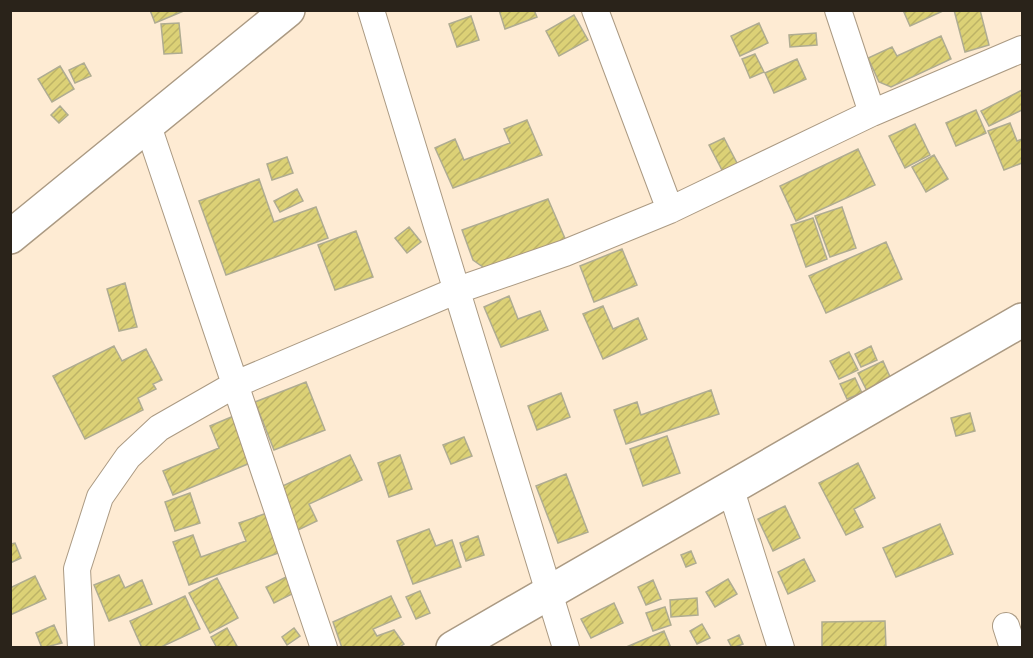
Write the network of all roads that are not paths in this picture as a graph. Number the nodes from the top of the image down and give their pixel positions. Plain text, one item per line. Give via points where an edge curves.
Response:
1 (288, 10) edge
2 (371, 10) edge
3 (595, 10) edge
4 (838, 10) edge
5 (1023, 49) edge
6 (872, 113) junction
7 (148, 126) junction
8 (670, 210) junction
9 (10, 237) edge
10 (455, 291) junction
11 (1023, 320) edge
12 (236, 384) junction
13 (730, 487) junction
14 (549, 593) junction
15 (81, 648) edge
16 (324, 648) edge
17 (453, 648) edge
18 (566, 648) edge
19 (781, 648) edge

1 - 7 main road
2 - 10 street
3 - 8 street
4 - 6 street
5 - 6 street
6 - 8 street
7 - 9 main road
7 - 12 street
8 - 10 street via 565,253
10 - 12 street
10 - 14 street
11 - 13 main road
12 - 15 street via 159,428 128,457 100,497 77,569
12 - 16 street
13 - 14 main road
13 - 19 street
14 - 17 main road
14 - 18 street

